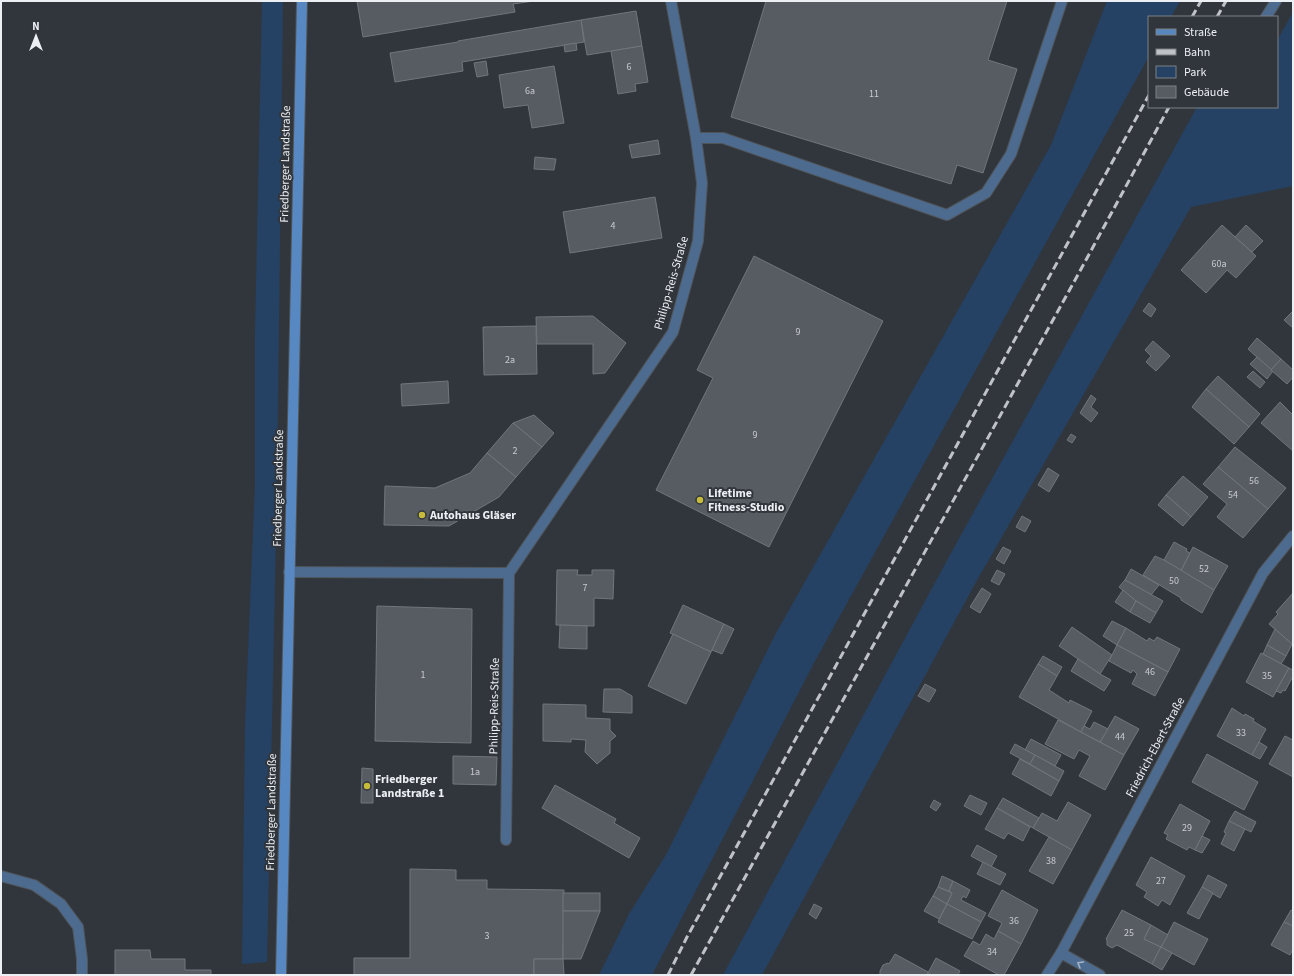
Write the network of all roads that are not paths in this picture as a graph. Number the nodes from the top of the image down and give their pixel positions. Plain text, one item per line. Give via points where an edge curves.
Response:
1 (302, 1) edge
2 (671, 1) edge
3 (1062, 1) edge
4 (1276, 1) edge
5 (1267, 16) edge
6 (696, 138) junction
7 (1293, 536) edge
8 (289, 572) junction
9 (509, 573) junction
10 (506, 840) dead end
11 (1, 876) edge
12 (1061, 953) junction
13 (82, 975) edge
14 (281, 975) edge
15 (1047, 975) edge
16 (1100, 975) edge

1 - 8 main road, Friedberger Landstraße
2 - 6 street, Philipp-Reis-Straße
3 - 6 street via 1010,154 986,193 947,215 723,138
4 - 5 street
6 - 9 street, Philipp-Reis-Straße via 702,183 698,241 673,332
7 - 12 street, Friedrich-Ebert-Straße via 1262,573
8 - 9 street
8 - 14 main road, Friedberger Landstraße
9 - 10 street, Philipp-Reis-Straße
11 - 13 street via 34,885 61,904 78,927
12 - 15 street, Friedrich-Ebert-Straße
16 -> 12 street

